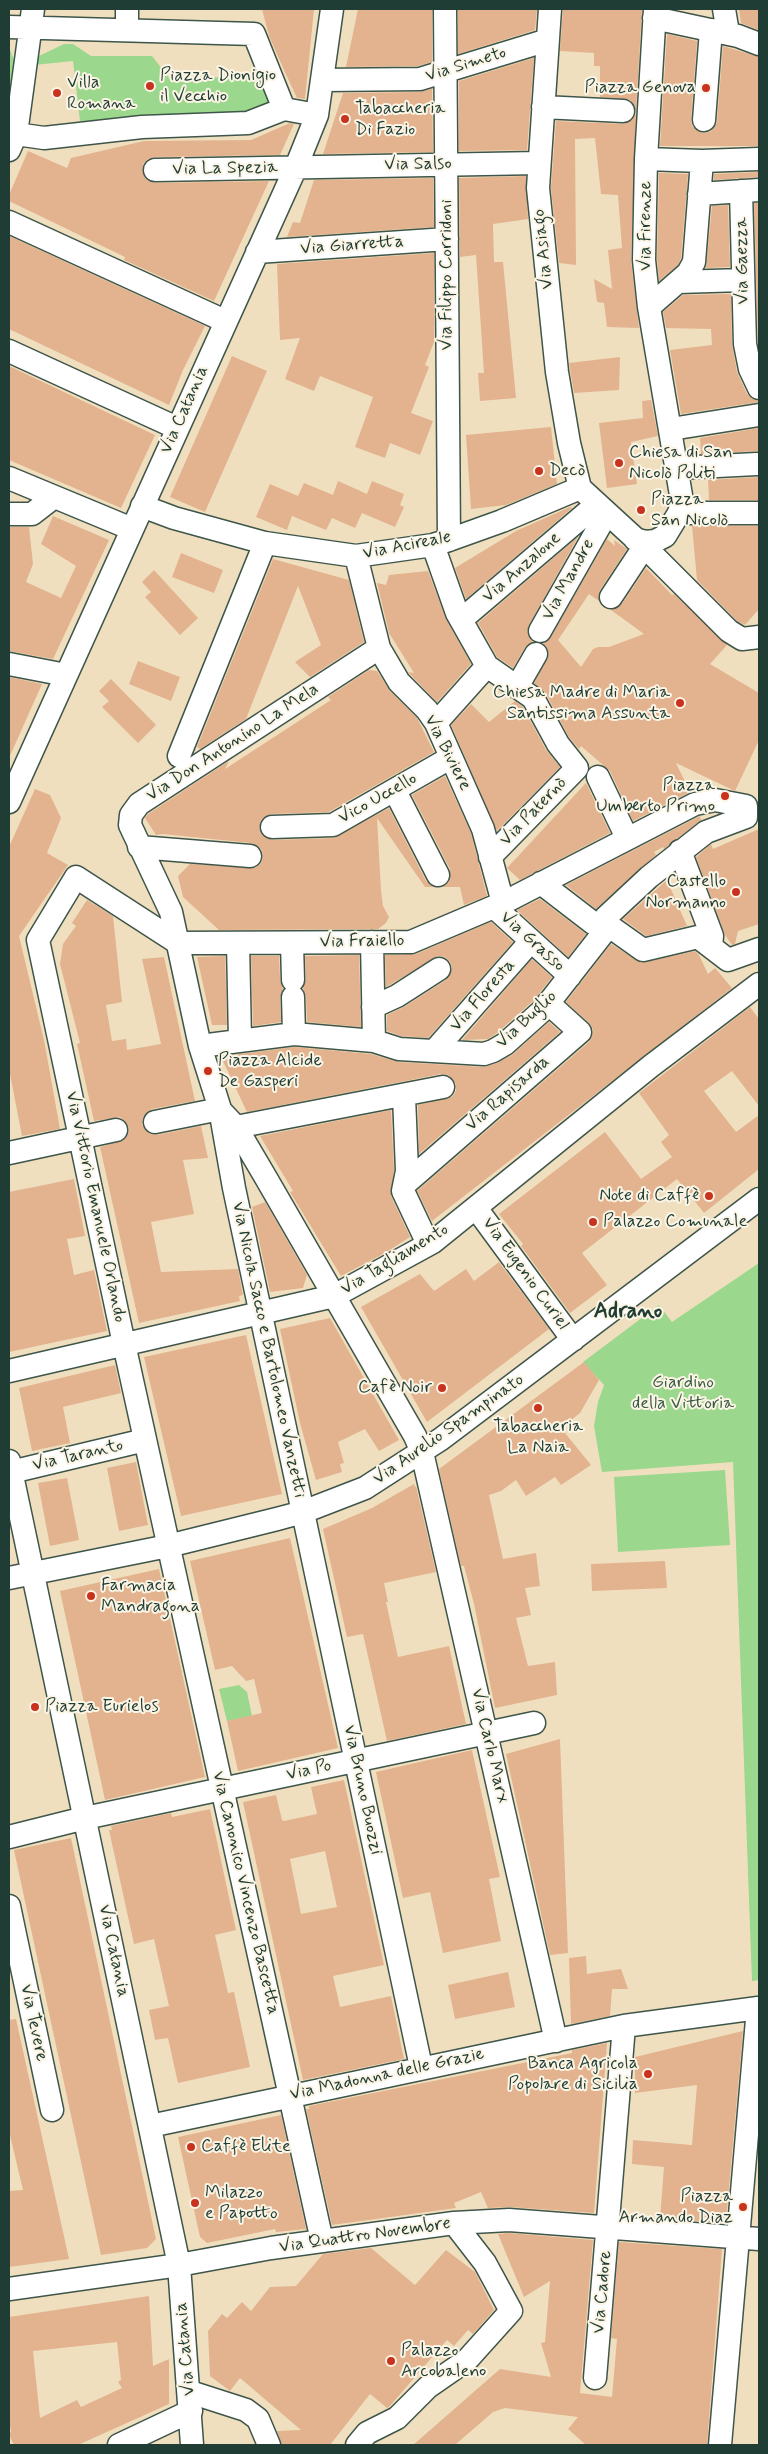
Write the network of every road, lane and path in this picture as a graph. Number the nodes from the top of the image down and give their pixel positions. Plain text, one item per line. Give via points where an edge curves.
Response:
1 (332, 9) edge
2 (445, 9) edge
3 (550, 9) edge
4 (724, 9) edge
5 (33, 16) edge
6 (654, 16) edge
7 (127, 18) edge
8 (9, 27) edge
9 (726, 33) junction
10 (548, 40) junction
11 (759, 44) edge
12 (446, 71) junction
13 (323, 80) junction
14 (543, 107) junction
15 (284, 109) junction
16 (623, 112) dead end
17 (317, 115) junction
18 (704, 120) dead end
19 (13, 142) edge
20 (646, 159) junction
21 (759, 159) edge
22 (702, 161) junction
23 (539, 163) junction
24 (446, 164) junction
25 (296, 167) junction
26 (155, 170) dead end
27 (750, 191) edge
28 (698, 194) junction
29 (9, 222) edge
30 (447, 239) junction
31 (751, 240) edge
32 (257, 252) junction
33 (742, 280) junction
34 (678, 282) junction
35 (649, 307) junction
36 (225, 321) junction
37 (752, 334) edge
38 (9, 350) edge
39 (759, 388) edge
40 (759, 415) edge
41 (178, 428) junction
42 (671, 428) junction
43 (757, 464) dead end
44 (677, 468) junction
45 (9, 478) edge
46 (580, 488) junction
47 (54, 497) junction
48 (142, 506) junction
49 (759, 512) edge
50 (9, 514) edge
51 (690, 514) junction
52 (596, 515) junction
53 (132, 529) junction
54 (265, 543) junction
55 (441, 543) junction
56 (639, 548) junction
57 (356, 556) junction
58 (611, 597) dead end
59 (461, 620) junction
60 (540, 631) dead end
61 (759, 637) edge
62 (379, 648) junction
63 (536, 654) dead end
64 (9, 664) edge
65 (487, 666) junction
66 (66, 675) junction
67 (517, 687) junction
68 (436, 723) junction
69 (179, 756) dead end
70 (450, 758) junction
71 (598, 777) dead end
72 (395, 791) junction
73 (9, 802) edge
74 (272, 827) dead end
75 (706, 832) joint
76 (628, 838) junction
77 (139, 847) junction
78 (680, 851) junction
79 (250, 856) dead end
80 (490, 857) junction
81 (438, 875) dead end
82 (541, 883) junction
83 (498, 905) junction
84 (603, 926) junction
85 (707, 940) junction
86 (531, 941) junction
87 (238, 942) junction
88 (292, 942) junction
89 (372, 942) junction
90 (178, 943) junction
91 (759, 949) edge
92 (439, 969) dead end
93 (570, 976) junction
94 (759, 984) edge
95 (548, 1003) junction
96 (373, 1008) junction
97 (294, 1034) junction
98 (240, 1040) junction
99 (374, 1041) junction
100 (209, 1044) junction
101 (435, 1050) junction
102 (443, 1087) dead end
103 (404, 1096) junction
104 (209, 1111) junction
105 (155, 1122) dead end
106 (245, 1125) junction
107 (116, 1130) dead end
108 (80, 1138) junction
109 (9, 1153) edge
110 (269, 1184) junction
111 (405, 1184) junction
112 (234, 1188) junction
113 (759, 1199) edge
114 (476, 1208) junction
115 (428, 1244) junction
116 (334, 1296) junction
117 (261, 1314) junction
118 (573, 1340) junction
119 (124, 1344) junction
120 (9, 1371) edge
121 (145, 1440) junction
122 (422, 1452) junction
123 (10, 1466) edge
124 (303, 1512) junction
125 (168, 1546) junction
126 (32, 1573) junction
127 (9, 1578) edge
128 (534, 1723) dead end
129 (486, 1733) junction
130 (356, 1761) junction
131 (222, 1789) junction
132 (85, 1818) junction
133 (9, 1837) edge
134 (9, 1906) edge
135 (12, 1941) edge
136 (624, 2026) junction
137 (556, 2041) junction
138 (420, 2068) junction
139 (290, 2095) junction
140 (52, 2110) dead end
141 (150, 2126) junction
142 (454, 2223) junction
143 (609, 2227) junction
144 (731, 2236) junction
145 (759, 2239) edge
146 (322, 2241) junction
147 (179, 2265) junction
148 (9, 2289) edge
149 (595, 2378) dead end
150 (190, 2402) junction
151 (119, 2445) edge
152 (192, 2445) edge
153 (269, 2445) edge
154 (357, 2445) edge
155 (720, 2445) edge

1 - 13 street, Via Catania
2 - 12 street, Via Filippo Corridoni
3 - 10 street, Via Asiago
4 - 9 street
5 - 7 street
5 - 8 street
5 - 19 street
6 - 9 street
6 - 20 street, Via Firenze
7 - 15 street via 254,34
9 - 11 street
9 - 18 street
10 - 12 street, Via Simeto
10 - 14 street, Via Asiago
12 - 13 street, Via Simeto via 420,79
12 - 24 street, Via Filippo Corridoni
13 - 17 street, Via Catania
14 - 16 street
14 - 23 street, Via Asiago
15 - 17 street
15 - 19 street via 248,123 142,127
17 - 25 street, Via Catania
20 - 22 street
20 - 35 street, Via Firenze via 644,260
21 - 22 street
22 - 28 street
23 - 24 street, Via Salso
23 - 46 street, Via Asiago via 538,188 557,372
24 - 25 street, Via Salso
24 - 30 street, Via Filippo Corridoni
25 - 26 street, Via La Spezia
25 - 32 street, Via Catania
27 - 28 street
27 - 31 street, Via Gaezza
28 - 34 street via 694,262
29 - 36 street
30 - 32 street, Via Giarretta
30 - 55 street, Via Filippo Corridoni
31 - 33 street, Via Gaezza
32 - 36 street, Via Catania
33 - 34 street
33 - 37 street, Via Gaezza
34 - 35 street
35 - 42 street, Via Firenze
36 - 41 street, Via Catania
37 - 39 street, Via Gaezza via 750,369
38 - 41 street
40 - 42 street
41 - 48 street, Via Catania
42 - 44 street, Via Firenze
43 - 44 street
44 - 51 street, Via Firenze via 682,501
45 - 47 street
46 - 52 street
46 - 55 street, Via Acireale
47 - 50 street via 32,514
47 - 53 street
48 - 53 street, Via Catania
48 - 54 street, Via Acireale
49 - 51 street
51 - 56 street via 665,536 646,542
52 - 56 street
52 - 59 street, Via Anzalone
52 - 60 street, Via Mandre
53 - 66 street, Via Catania
54 - 57 street, Via Acireale
54 - 69 street
55 - 57 street, Via Acireale
55 - 59 street, Via Paternò
56 - 58 street
56 - 61 street via 729,631 742,639
57 - 62 street, Via Biviere
59 - 65 street, Via Paternò
62 - 68 street, Via Biviere via 399,682
62 - 77 street, Via Don Antonino La Mela via 139,804 131,815 130,825
63 - 67 street
64 - 66 street
65 - 67 street, Via Paternò
65 - 68 street
66 - 73 street, Via Catania
67 - 80 street, Via Paternò via 533,698 558,744 577,768
68 - 70 street, Via Biviere
70 - 72 street, Vico Uccello
70 - 80 street, Via Biviere via 463,780 483,829
71 - 76 street
72 - 74 street, Vico Uccello via 333,825
72 - 81 street
75 - 76 street, Via Fraiello via 746,817 746,806 715,800 695,804
75 - 78 street, Via Buglio
76 - 82 street, Via Fraiello
77 - 79 street
77 - 90 street, Via Don Antonino La Mela via 171,912
78 - 84 street, Via Buglio via 605,918
78 - 85 street
80 - 83 street, Via Biviere
82 - 83 street, Via Fraiello
82 - 84 street via 593,923
83 - 86 street, Via Grasso
83 - 89 street, Via Fraiello via 411,942
84 - 85 street via 612,928 643,950
84 - 93 street, Via Buglio via 604,932
85 - 91 street via 728,960
86 - 93 street, Via Grasso
86 - 101 street, Via Floresta
87 - 88 street, Via Fraiello
87 - 90 street, Via Fraiello
87 - 98 street
88 - 89 street, Via Fraiello
88 - 97 street
89 - 96 street
90 - 100 street, Via Don Antonino La Mela
90 - 108 street, Via Vittorio Emanuele Orlando via 76,877 38,940
92 - 96 street
93 - 95 street, Via Buglio
94 - 114 street, Via Tagliamento via 651,1066
95 - 101 street, Via Buglio via 505,1044 493,1051 484,1054
95 - 111 street, Via Rapisarda via 580,1032
96 - 99 street
97 - 98 street, Via Buglio
97 - 99 street, Via Buglio
98 - 100 street, Via Buglio
99 - 101 street, Via Buglio via 400,1049
100 - 104 street, Via Nicola Sacco e Bartolomeo Vanzetti
102 - 103 street
103 - 106 street
103 - 111 street
104 - 105 street
104 - 106 street, Via Carlo Marx
104 - 112 street, Via Nicola Sacco e Bartolomeo Vanzetti
106 - 110 street, Via Carlo Marx
107 - 108 street
108 - 109 street
108 - 119 street, Via Vittorio Emanuele Orlando
110 - 112 street via 257,1175 240,1181
110 - 116 street, Via Carlo Marx
111 - 115 street via 403,1191
112 - 117 street, Via Nicola Sacco e Bartolomeo Vanzetti
113 - 118 street, Via Aurelio Spampinato
114 - 115 street, Via Tagliamento
114 - 118 street, Via Eugenio Curiel
115 - 116 street, Via Tagliamento
116 - 117 street, Via Tagliamento
116 - 122 street, Via Carlo Marx
117 - 119 street, Via Tagliamento
117 - 124 street, Via Nicola Sacco e Bartolomeo Vanzetti
118 - 122 street, Via Aurelio Spampinato
119 - 120 street, Via Tagliamento
119 - 121 street, Via Vittorio Emanuele Orlando
121 - 123 street, Via Taranto
121 - 125 street, Via Vittorio Emanuele Orlando
122 - 124 street, Via Aurelio Spampinato via 366,1488
122 - 129 street, Via Carlo Marx
123 - 126 street, Via Catania
124 - 125 street, Via Aurelio Spampinato
124 - 130 street, Via Bruno Buozzi
125 - 126 street, Via Aurelio Spampinato
125 - 131 street, Via Canonico Vincenzo Bascetta
126 - 127 street, Via Aurelio Spampinato
126 - 132 street, Via Catania
128 - 129 street, Via Po
129 - 130 street, Via Po
129 - 137 street, Via Carlo Marx
130 - 131 street, Via Po
130 - 138 street, Via Bruno Buozzi
131 - 132 street, Via Po
131 - 139 street, Via Canonico Vincenzo Bascetta
132 - 133 street, Via Po
132 - 141 street, Via Catania
134 - 135 street, Via Tevere
135 - 140 street, Via Tevere
136 - 137 street, Via Madonna delle Grazie
136 - 143 street, Via Cadore
136 - 144 street, Via Madonna delle Grazie via 758,2008
137 - 138 street, Via Madonna delle Grazie
138 - 139 street, Via Madonna delle Grazie
139 - 141 street, Via Madonna delle Grazie
139 - 146 street, Via Canonico Vincenzo Bascetta
141 - 147 street, Via Catania
142 - 143 street, Via Quattro Novembre via 509,2220
142 - 146 street, Via Quattro Novembre
142 - 154 street via 485,2263 512,2311 467,2360 428,2387 397,2418 367,2433
143 - 144 street, Via Quattro Novembre
143 - 149 street, Via Cadore
144 - 145 street, Via Quattro Novembre
144 - 155 street
146 - 147 street, Via Quattro Novembre
147 - 148 street, Via Quattro Novembre
147 - 150 street, Via Catania
150 - 151 street
150 - 152 street, Via Catania
150 - 153 street via 246,2410 258,2419

